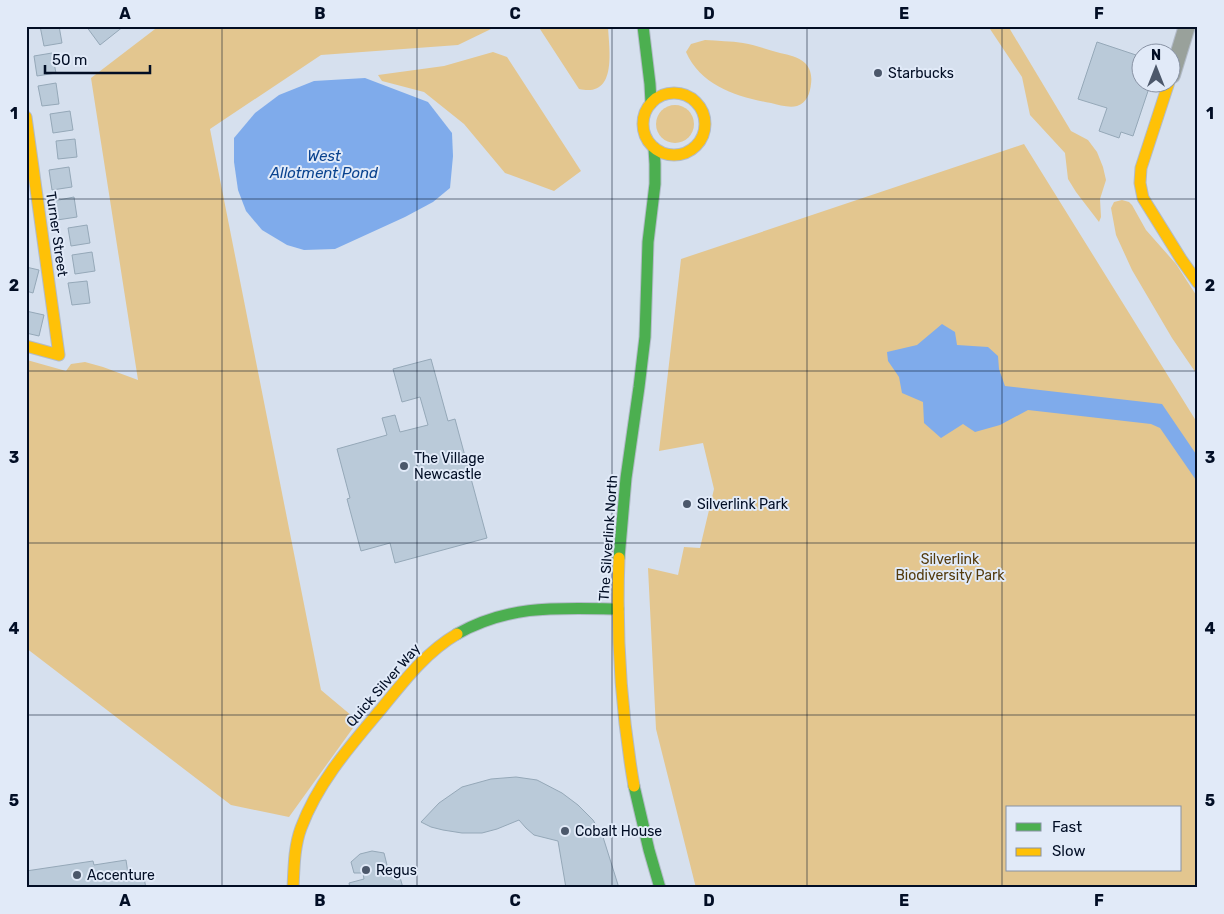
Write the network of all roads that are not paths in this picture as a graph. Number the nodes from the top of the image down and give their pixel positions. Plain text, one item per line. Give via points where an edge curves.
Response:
1 (643, 26) edge
2 (1187, 26) edge
3 (1182, 42) edge
4 (649, 71) junction
5 (1166, 92) edge
6 (674, 94) junction
7 (651, 103) junction
8 (26, 117) edge
9 (654, 148) junction
10 (680, 155) junction
11 (655, 188) junction
12 (1198, 283) edge
13 (26, 346) edge
14 (618, 609) junction
15 (292, 888) edge
16 (660, 888) edge

1 - 4 street
2 - 3 street
4 - 6 street
4 - 7 street
5 - 12 street via 1141,168 1140,183 1143,198
6 - 7 street via 661,96
6 - 10 street via 687,96 697,104 705,120 698,144
7 - 9 street via 643,125 646,138
8 - 13 street, Turner Street via 59,355
9 - 10 street via 666,154
9 - 11 street, The Silverlink North
10 - 11 street, The Silverlink North
11 - 14 street, The Silverlink North via 648,241 644,351 624,495
14 - 15 street, Quick Silver Way via 513,612 474,625 441,644 413,670 343,756 311,803 297,843
14 - 16 street, The Silverlink North via 619,670 627,745

